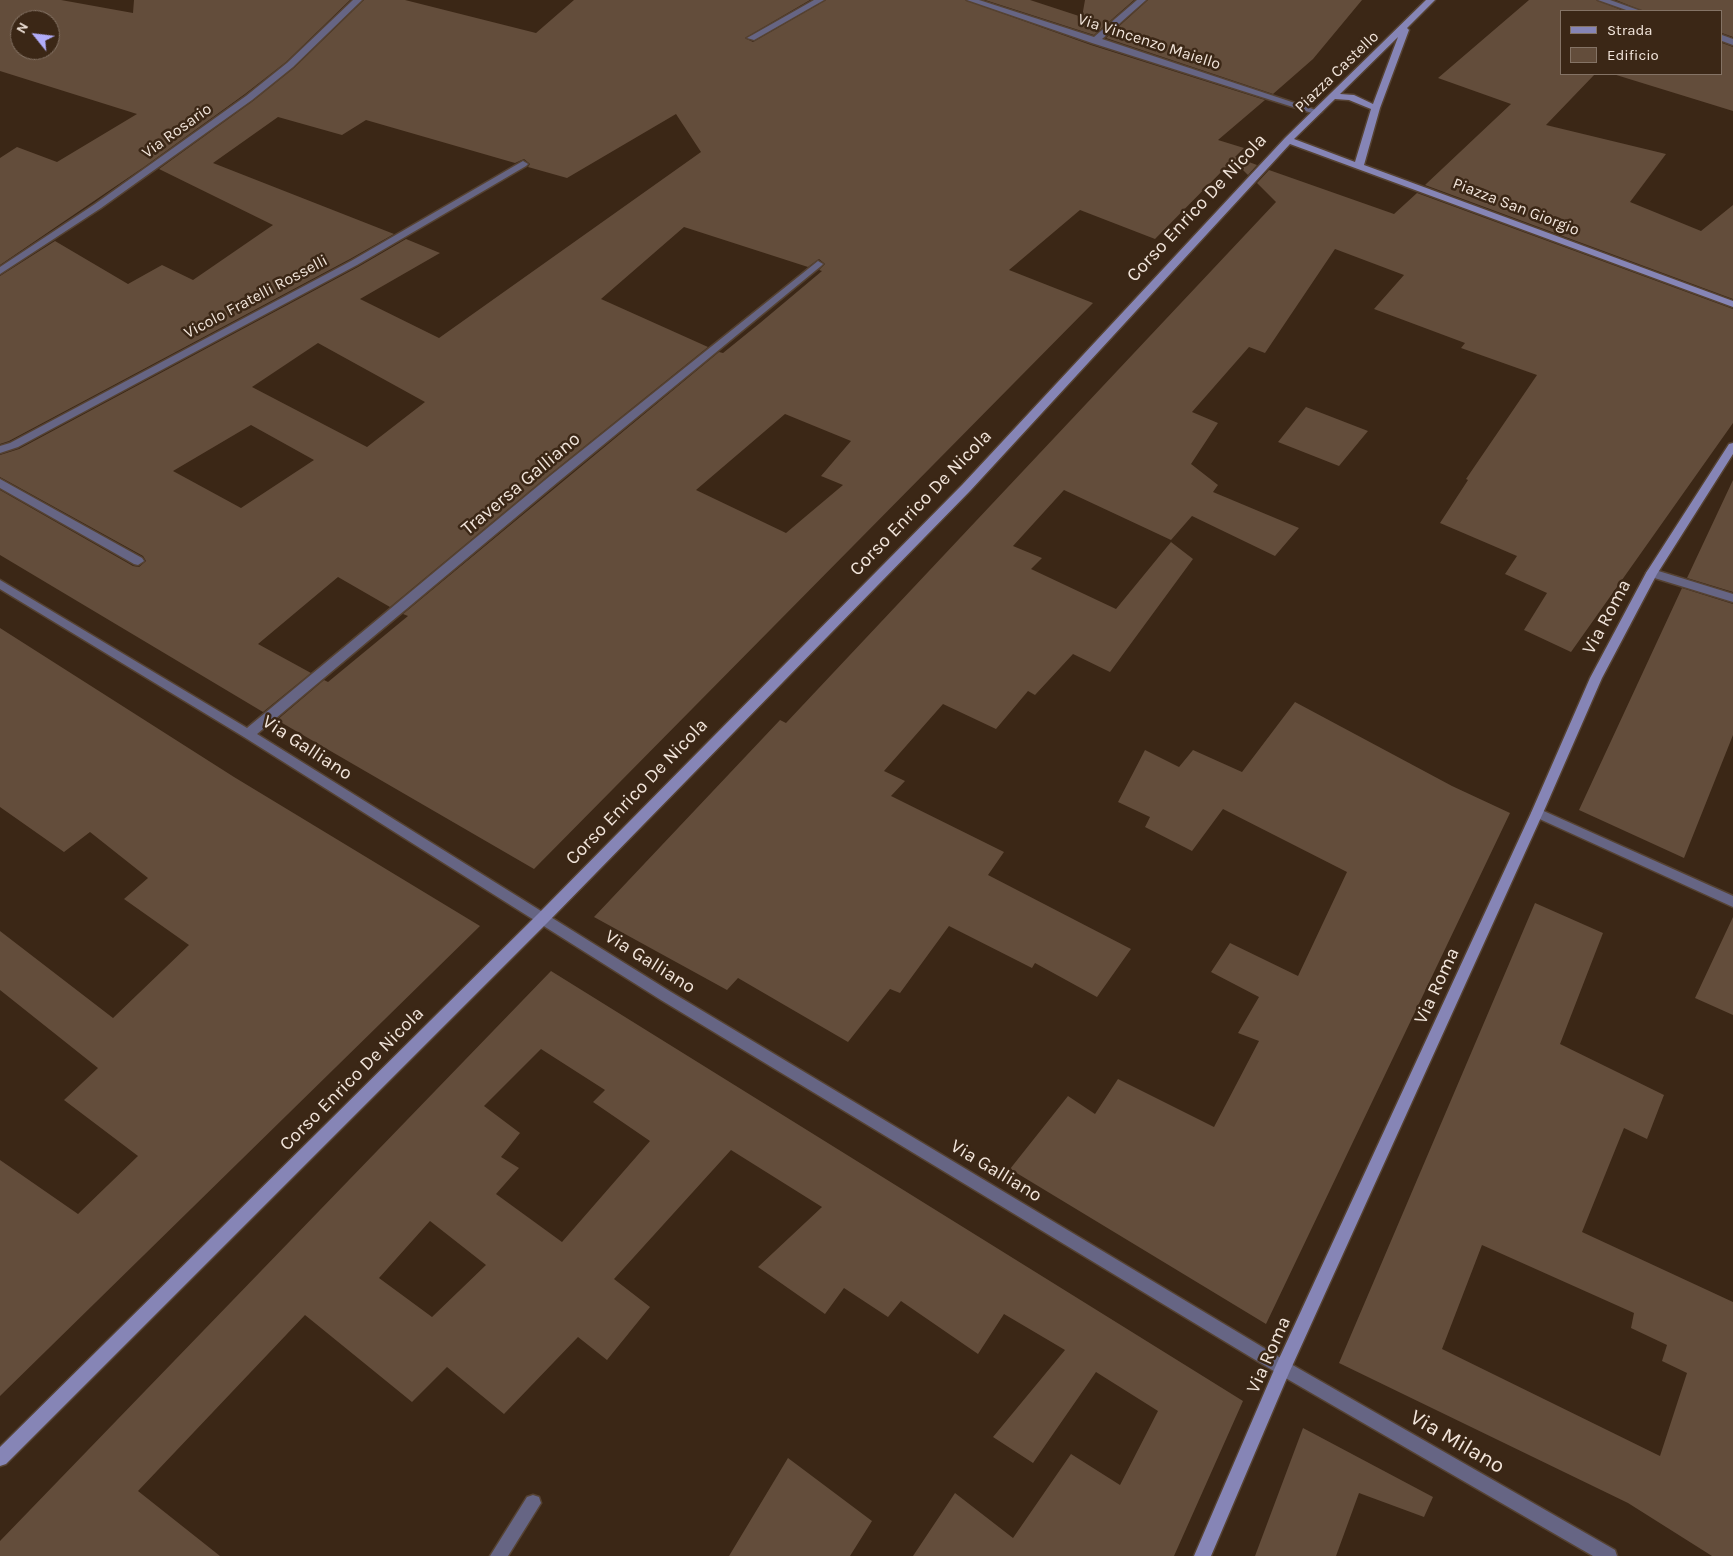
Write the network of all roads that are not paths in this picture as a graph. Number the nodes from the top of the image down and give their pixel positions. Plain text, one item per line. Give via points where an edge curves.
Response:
1 (358, 0) edge
2 (820, 0) edge
3 (971, 0) edge
4 (1142, 0) edge
5 (1432, 0) edge
6 (1602, 0) edge
7 (1634, 10) edge
8 (1407, 25) junction
9 (751, 38) dead end
10 (1095, 40) junction
11 (1335, 96) junction
12 (1376, 108) junction
13 (1318, 112) junction
14 (1288, 140) junction
15 (523, 164) dead end
16 (1358, 165) junction
17 (818, 264) dead end
18 (0, 270) edge
19 (1733, 304) edge
20 (1733, 446) edge
21 (0, 450) edge
22 (0, 483) edge
23 (138, 561) dead end
24 (1652, 573) junction
25 (0, 584) edge
26 (1733, 598) edge
27 (248, 734) junction
28 (1537, 813) junction
29 (1733, 902) edge
30 (543, 918) junction
31 (1283, 1368) junction
32 (0, 1458) edge
33 (533, 1503) dead end
34 (498, 1556) edge
35 (1202, 1556) edge
36 (1609, 1556) edge

1 - 18 street, Via Rosario via 290,65 249,98 98,206
2 - 9 street
3 - 10 street, Via Vincenzo Maiello
4 - 10 street
5 - 8 street, Piazza Castello
6 - 7 street
8 - 11 street, Piazza Castello
8 - 12 street, Piazza Castello
10 - 13 street, Via Vincenzo Maiello
11 - 12 street via 1351,98
11 - 13 street, Piazza Castello
12 - 16 street, Piazza Castello
13 - 14 street, Piazza Castello
14 - 16 street, Piazza San Giorgio
14 - 30 street, Corso Enrico De Nicola via 966,488
15 - 21 street, Vicolo Fratelli Rosselli via 354,263
16 - 19 street, Piazza San Giorgio
17 - 27 street, Traversa Galliano
20 - 24 street, Via Roma
22 - 23 street
24 - 26 street
24 - 28 street, Via Roma via 1596,678
25 - 27 street, Via Galliano
27 - 30 street, Via Galliano
28 - 29 street
28 - 31 street, Via Roma
30 - 31 street, Via Galliano via 666,996
30 - 32 street, Corso Enrico De Nicola
31 - 35 street, Via Roma
31 - 36 street, Via Milano
33 - 34 street

